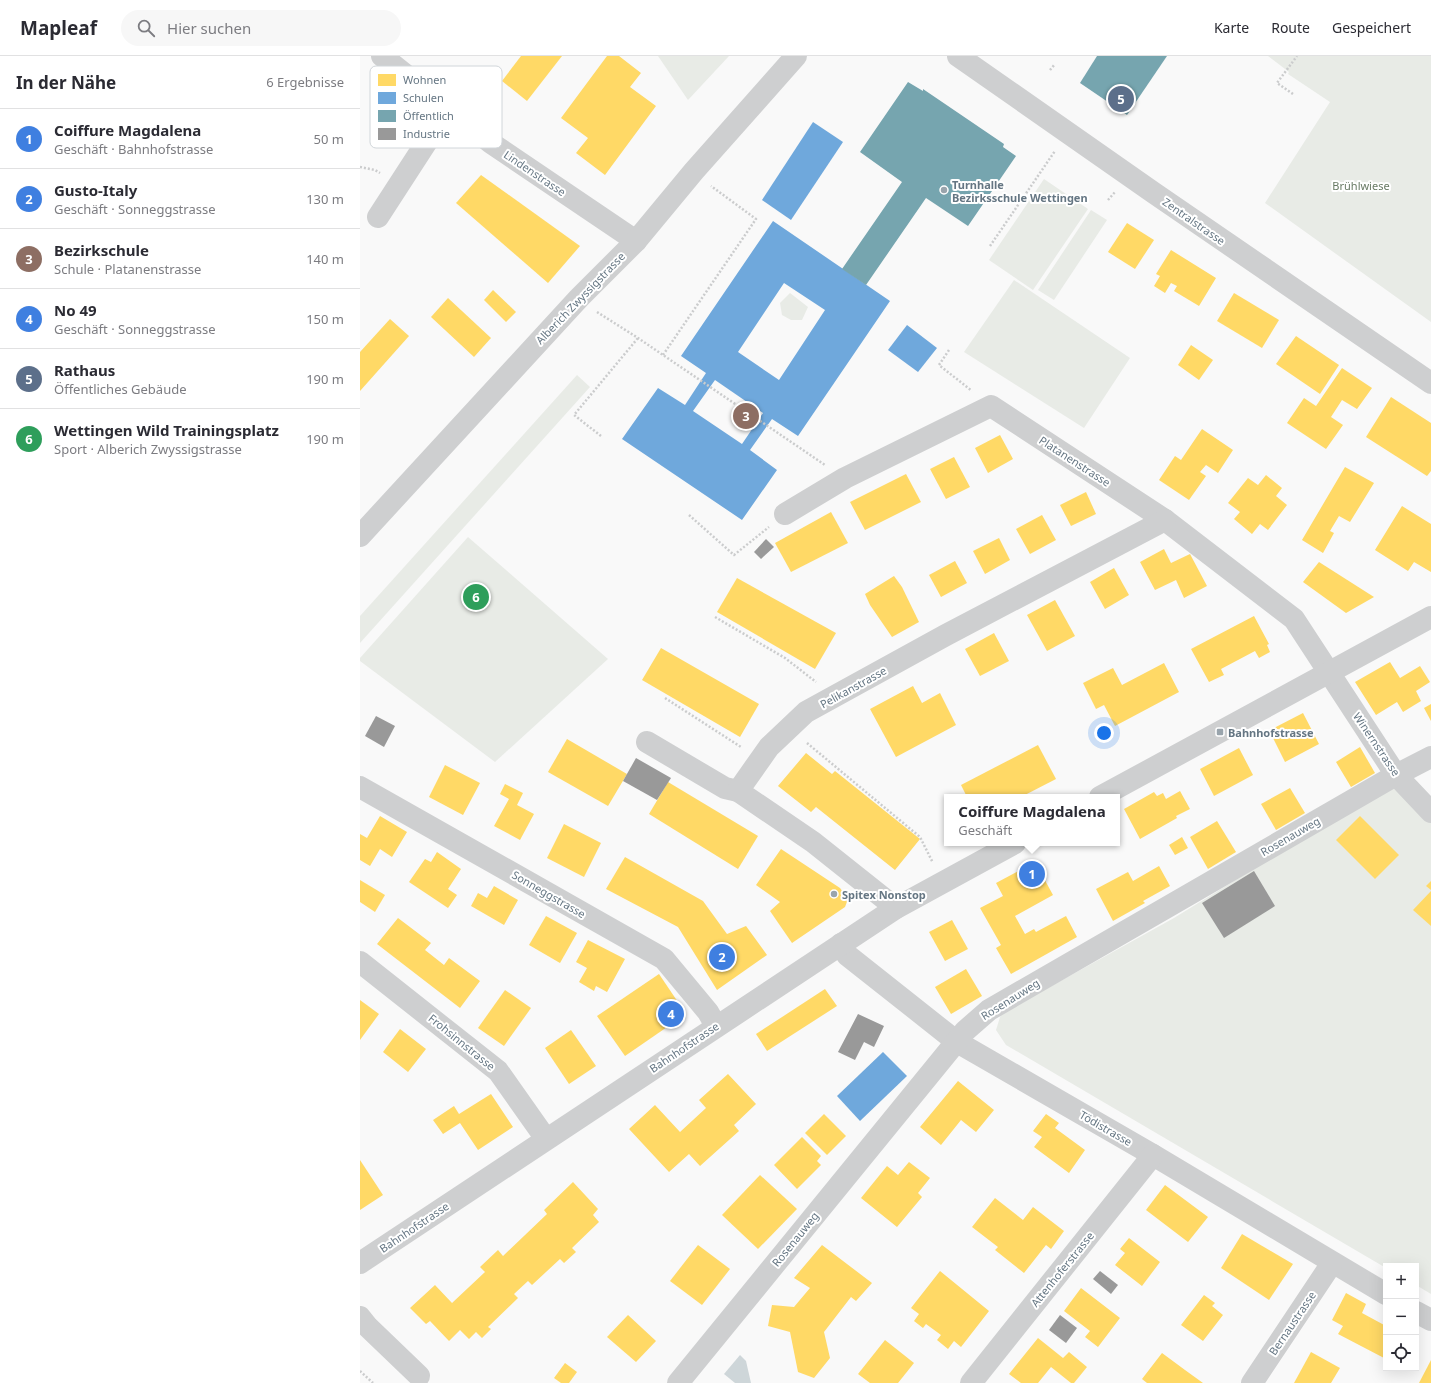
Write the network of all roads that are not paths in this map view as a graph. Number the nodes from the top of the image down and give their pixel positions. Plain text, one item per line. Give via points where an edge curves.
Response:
1 (382, 56) edge
2 (796, 56) edge
3 (958, 56) edge
4 (394, 66) edge
5 (423, 148) edge
6 (498, 148) edge
7 (378, 217) dead end
8 (636, 241) junction
9 (1431, 383) edge
10 (785, 514) road end
11 (1165, 520) junction
12 (360, 536) edge
13 (1431, 617) edge
14 (1328, 672) junction
15 (647, 742) dead end
16 (1431, 757) edge
17 (1396, 775) junction
18 (360, 787) edge
19 (738, 791) junction
20 (1105, 794) edge
21 (1431, 812) edge
22 (1010, 846) edge
23 (896, 908) junction
24 (840, 944) junction
25 (360, 962) edge
26 (716, 1026) junction
27 (957, 1042) junction
28 (546, 1139) junction
29 (1153, 1155) junction
30 (360, 1263) edge
31 (1332, 1263) junction
32 (1383, 1292) edge
33 (1419, 1314) edge
34 (360, 1317) edge
35 (1431, 1320) edge
36 (419, 1376) dead end
37 (678, 1383) edge
38 (971, 1383) edge
39 (1252, 1383) edge

1 - 4 street, Lindenstrasse
2 - 8 street, Alberich Zwyssigstrasse
3 - 9 street, Zentralstrasse
5 - 7 street
6 - 8 street, Lindenstrasse
8 - 12 street, Alberich Zwyssigstrasse via 579,298
10 - 11 street, Platanenstrasse via 844,478 991,406
11 - 14 street, Platanenstrasse via 1294,619
11 - 19 street, Pelikanstrasse via 806,712 769,747
13 - 14 street
14 - 17 street, Winernstrasse
14 - 20 street
15 - 19 street via 725,788
16 - 17 street, Rosenauweg
17 - 21 street, Winernstrasse
17 - 27 street, Rosenauweg via 989,1010 965,1030
18 - 26 street, Sonneggstrasse via 664,959 708,1012
19 - 23 street via 813,842
22 - 23 street, Bahnhofstrasse
23 - 24 street, Bahnhofstrasse
24 - 26 street, Bahnhofstrasse
24 - 27 street, Tödistrasse via 847,955
25 - 28 street, Frohsinnstrasse via 498,1071
26 - 28 street, Bahnhofstrasse
27 - 29 street, Tödistrasse
27 - 37 street, Rosenauweg
28 - 30 street, Bahnhofstrasse
29 - 31 street, Tödistrasse
29 - 38 street, Attenhoferstrasse
31 - 32 street, Tödistrasse
31 - 39 street, Bernaustrasse
33 - 35 street
34 - 36 street

